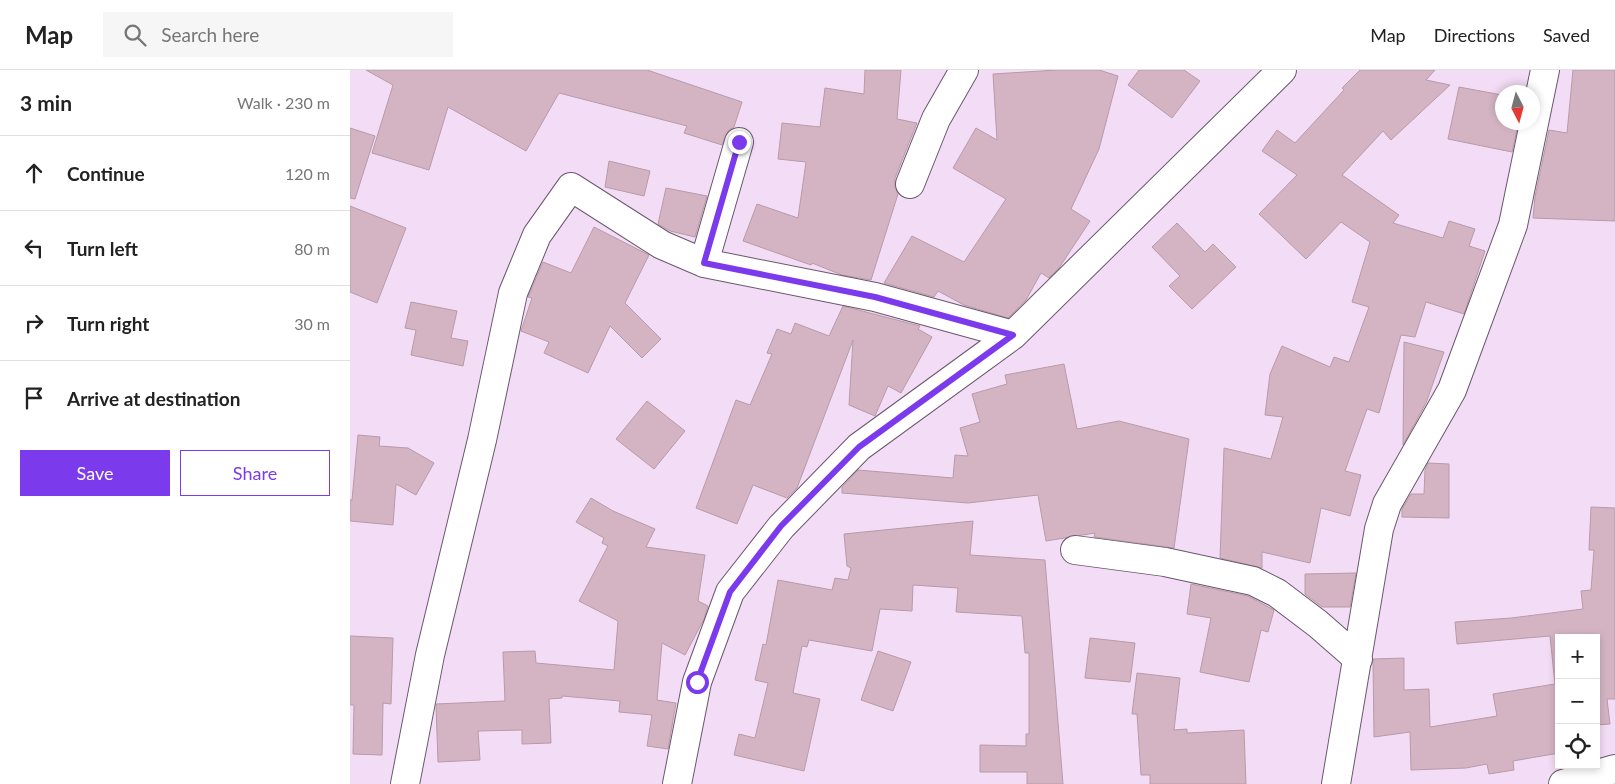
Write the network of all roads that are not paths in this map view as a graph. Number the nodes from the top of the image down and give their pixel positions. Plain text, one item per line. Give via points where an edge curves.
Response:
1 (964, 70) edge
2 (1282, 70) edge
3 (1545, 70) edge
4 (739, 142) dead end
5 (910, 184) dead end
6 (704, 263) junction
7 (1013, 335) junction
8 (1075, 550) dead end
9 (1358, 659) junction
10 (1615, 769) edge
11 (405, 784) edge
12 (677, 784) edge
13 (1336, 784) edge
14 (1563, 784) edge

1 - 5 street via 936,119
2 - 7 street
3 - 9 street via 1512,225 1452,390 1388,504 1379,529
4 - 6 street
6 - 7 street via 875,297
6 - 11 street via 662,245 571,187 536,235 513,293 482,440 430,655
7 - 12 street via 859,447 781,526 730,592 697,682
8 - 9 street via 1165,562 1253,581 1277,592
9 - 13 street
10 - 14 street

